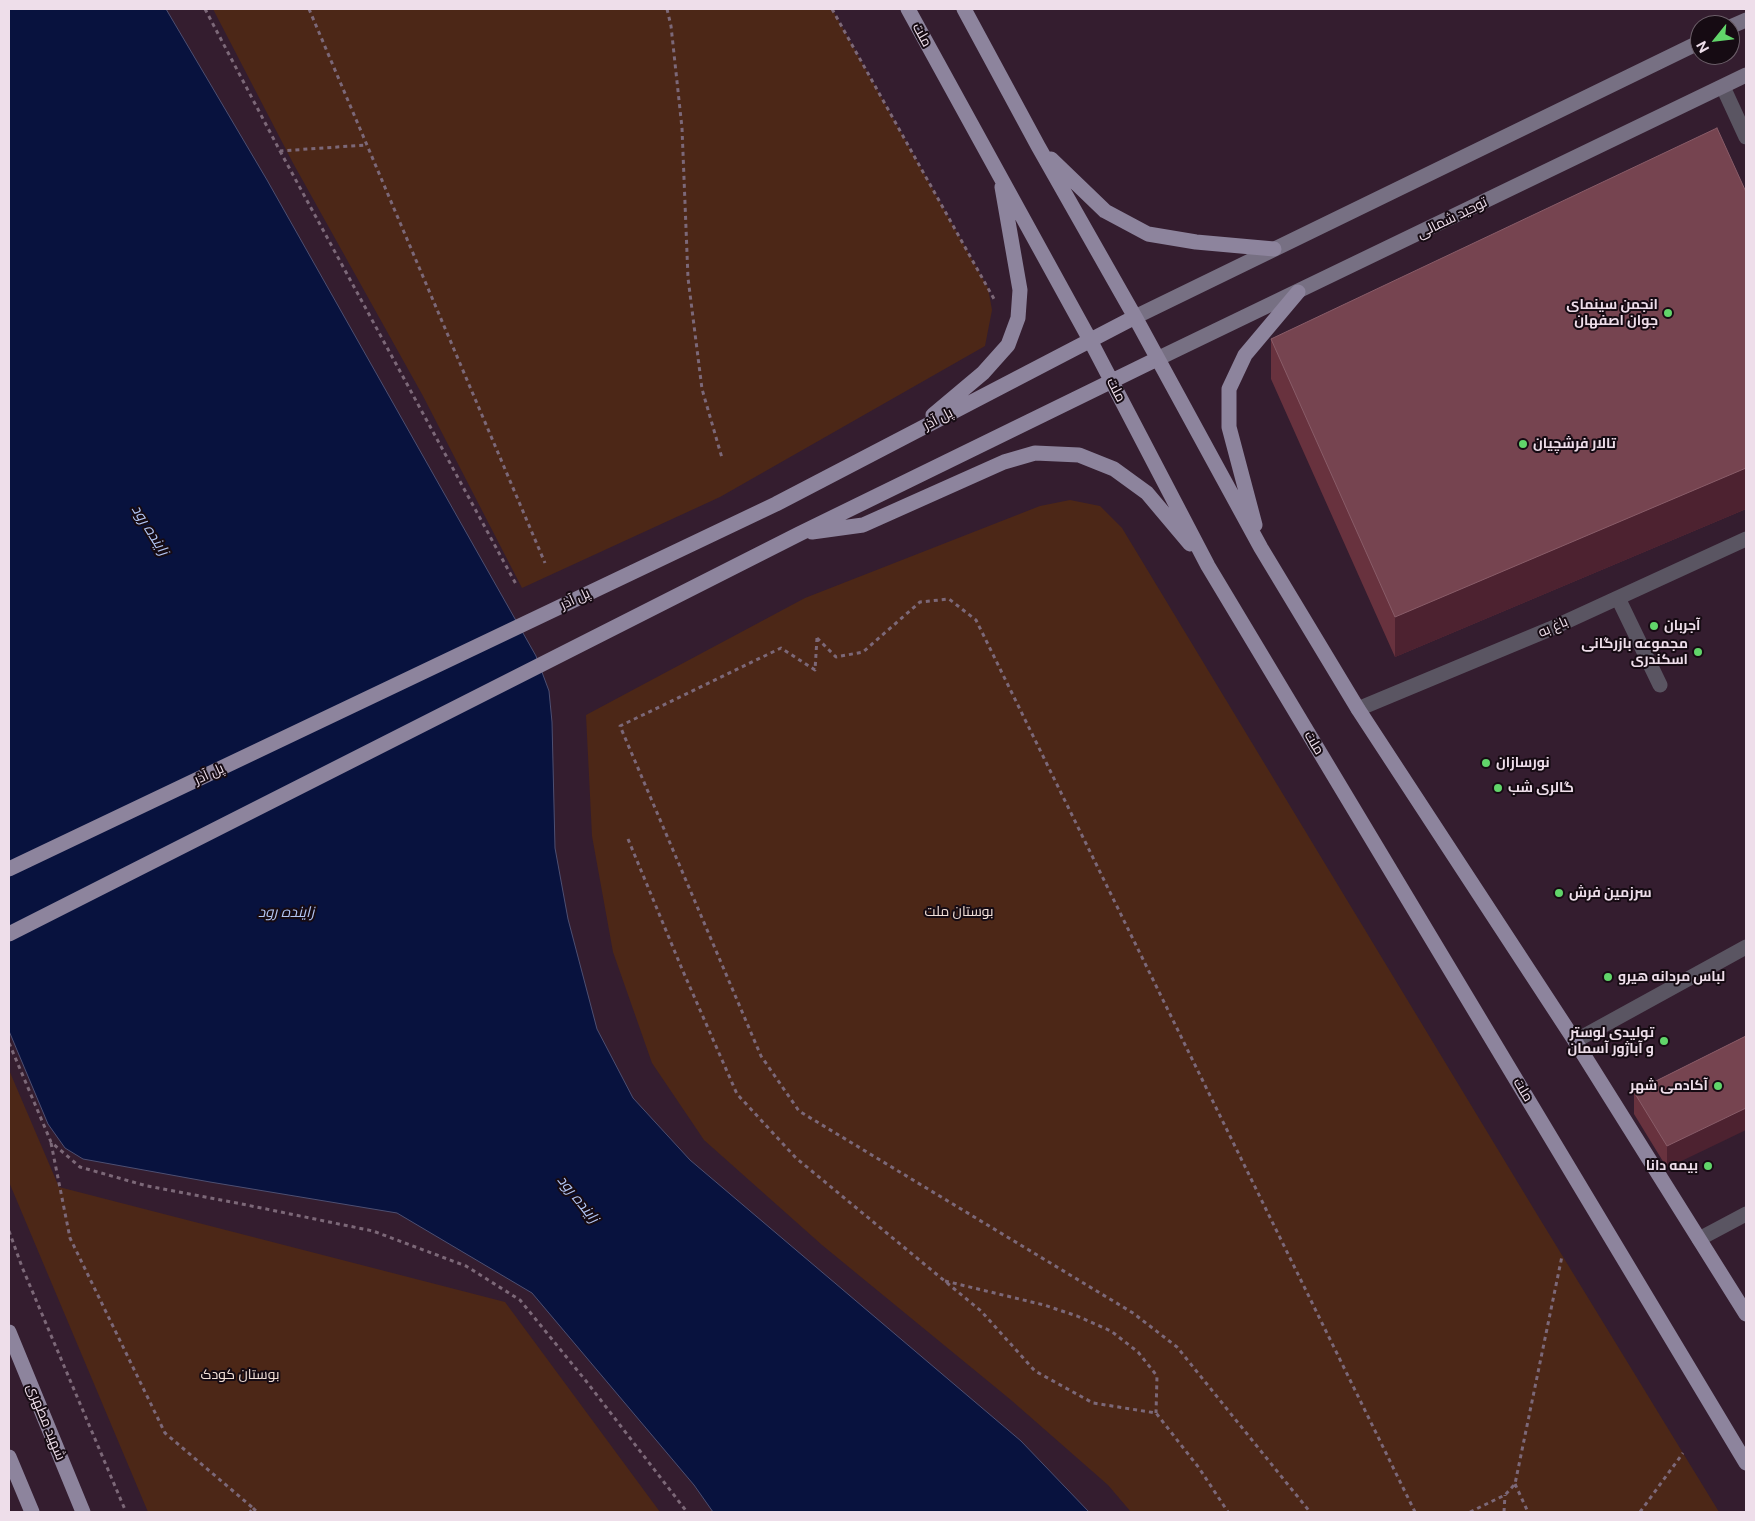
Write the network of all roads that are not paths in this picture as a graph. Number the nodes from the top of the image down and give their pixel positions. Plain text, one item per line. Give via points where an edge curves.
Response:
1 (908, 9) edge
2 (964, 9) edge
3 (1690, 47) edge
4 (1746, 75) edge
5 (1723, 87) junction
6 (1746, 137) edge
7 (1038, 146) junction
8 (1000, 175) junction
9 (1274, 249) junction
10 (1298, 292) junction
11 (1135, 317) junction
12 (1090, 340) junction
13 (1157, 359) junction
14 (1112, 382) junction
15 (912, 433) junction
16 (798, 534) junction
17 (1746, 539) edge
18 (1261, 548) junction
19 (1208, 566) junction
20 (1618, 598) junction
21 (1660, 685) dead end
22 (1358, 709) junction
23 (9, 869) edge
24 (9, 934) edge
25 (1746, 947) edge
26 (1575, 1042) junction
27 (1746, 1214) edge
28 (1699, 1240) junction
29 (1746, 1314) edge
30 (9, 1332) edge
31 (9, 1457) edge
32 (1746, 1463) edge
33 (32, 1512) edge
34 (82, 1512) edge

1 - 8 main road, ملت
2 - 7 main road
3 - 9 main road
4 - 5 main road, توحید شمالی
5 - 6 street
5 - 10 main road, توحید شمالی
7 - 9 main road via 1105,211 1148,234
7 - 11 main road
8 - 12 main road, ملت
8 - 15 main road via 1020,290 1018,318 1008,345 983,373
9 - 11 main road
10 - 13 main road, توحید شمالی
10 - 18 main road via 1244,355 1229,389 1229,427
11 - 12 main road, پل آذر
11 - 13 main road
12 - 14 main road, ملت
12 - 15 main road, پل آذر
13 - 14 main road
13 - 18 main road
14 - 16 main road
14 - 19 main road, ملت
15 - 23 main road, پل آذر via 776,504
16 - 19 main road via 863,525 1004,462 1035,453 1079,455 1114,469 1147,493
16 - 24 main road
17 - 20 street, باغ به
18 - 22 main road
19 - 32 main road, ملت
20 - 21 street
20 - 22 street, باغ به
22 - 26 main road
25 - 26 street
26 - 28 main road
27 - 28 street
28 - 29 main road
30 - 34 main road, شهید مطهری
31 - 33 main road

